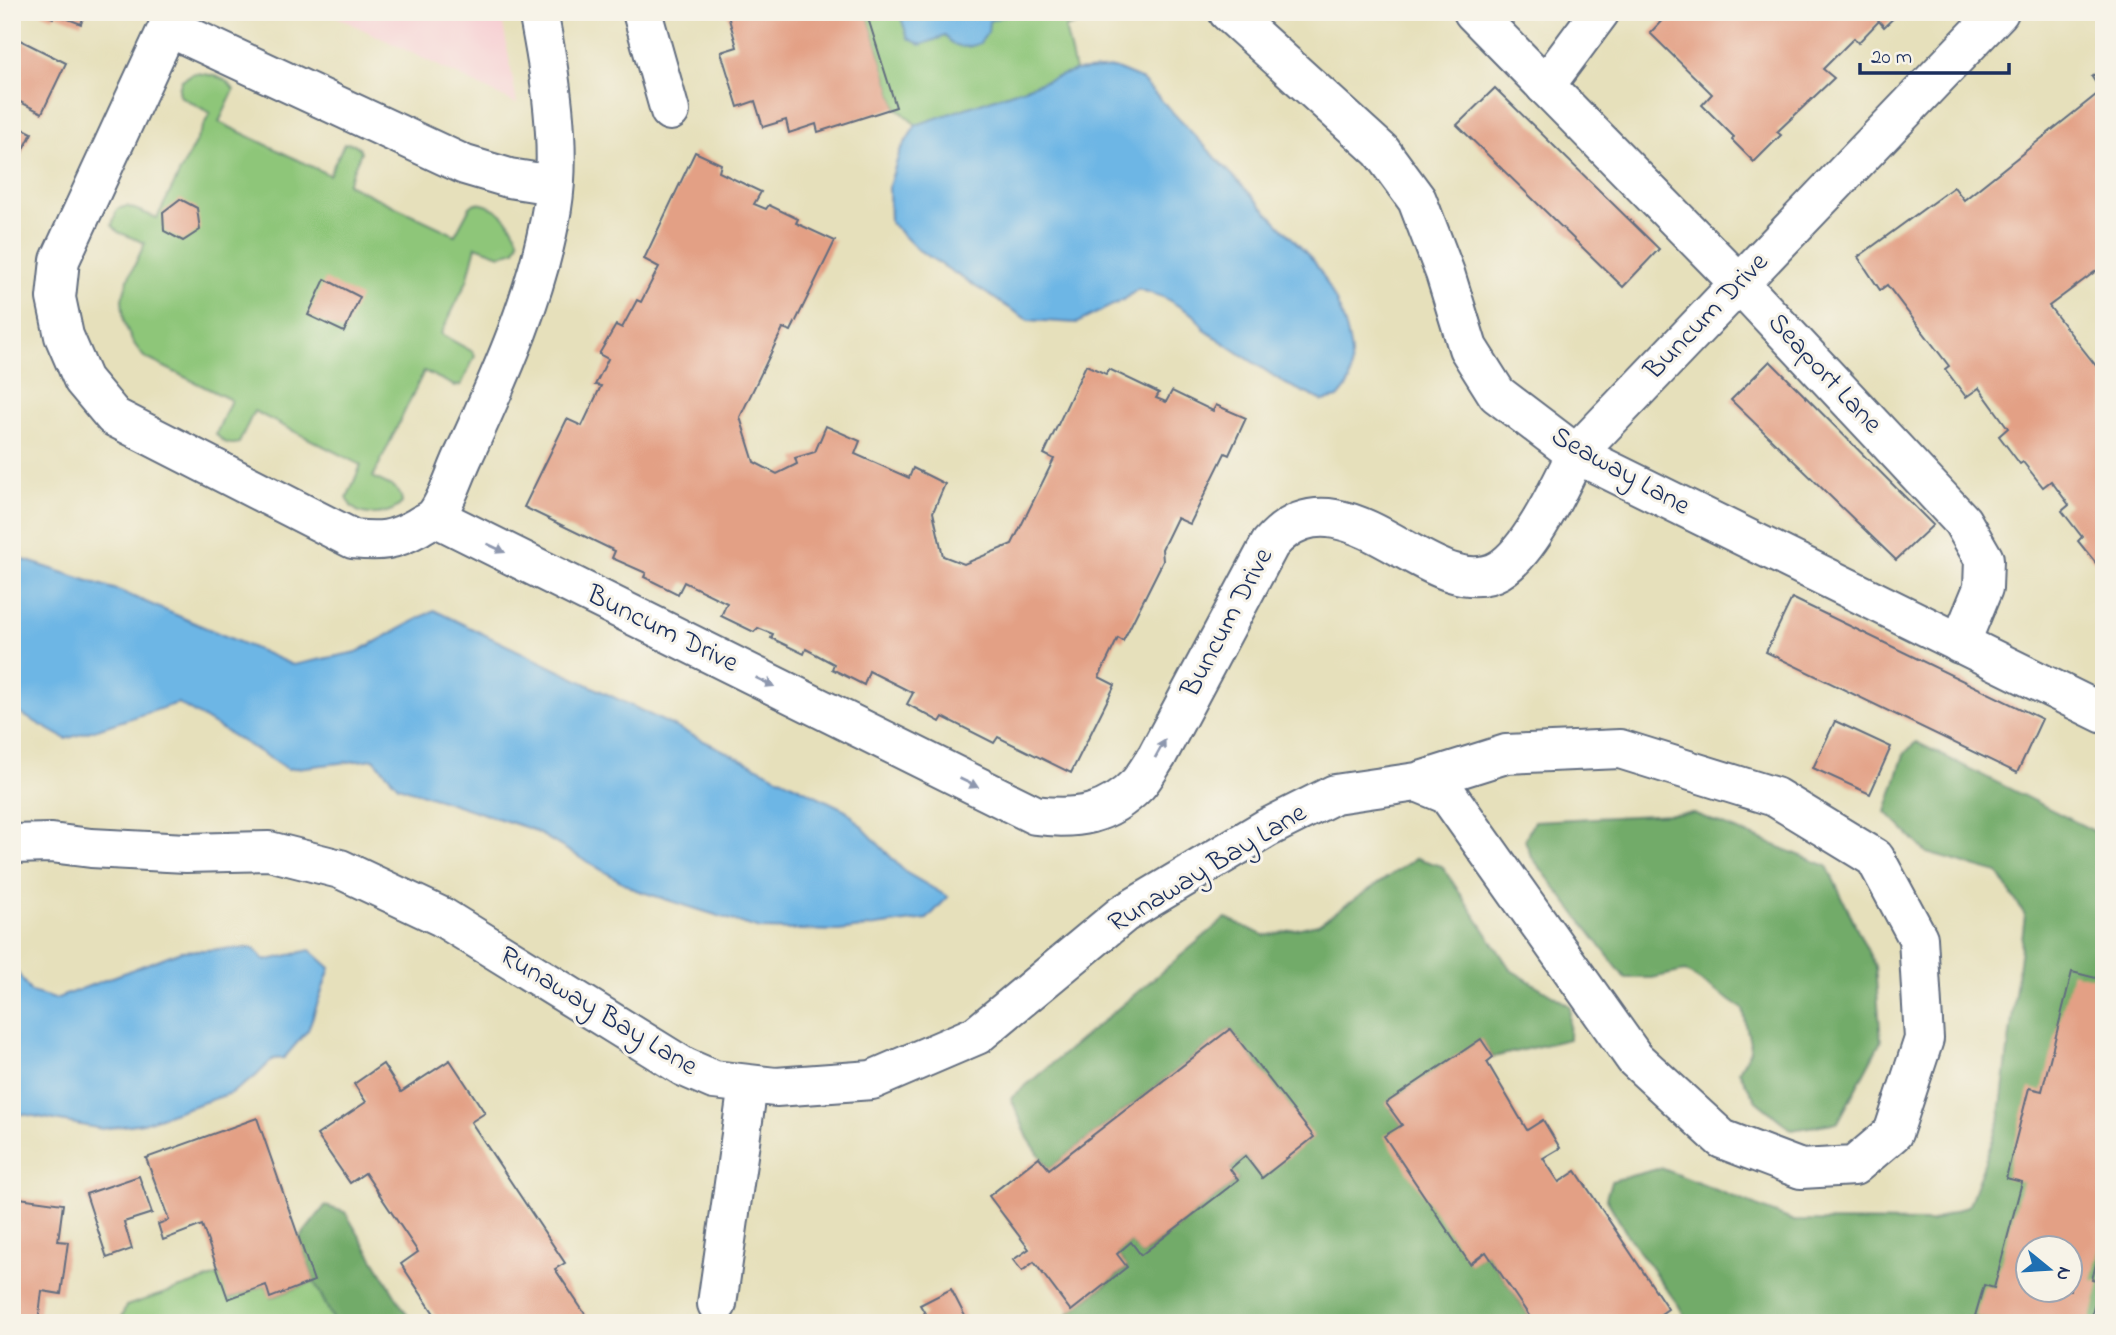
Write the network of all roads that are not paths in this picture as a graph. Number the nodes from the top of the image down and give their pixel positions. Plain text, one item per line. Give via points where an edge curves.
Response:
1 (538, 12) edge
2 (642, 12) edge
3 (1228, 12) edge
4 (1473, 12) edge
5 (1600, 12) edge
6 (1999, 12) edge
7 (1545, 86) junction
8 (670, 111) dead end
9 (553, 185) junction
10 (1739, 283) junction
11 (1576, 454) junction
12 (435, 517) junction
13 (1959, 644) junction
14 (2104, 714) edge
15 (1417, 782) junction
16 (12, 819) edge
17 (51, 843) junction
18 (12, 844) edge
19 (748, 1084) junction
20 (717, 1304) dead end

1 - 9 street via 550,71
2 - 8 street
3 - 11 street, Seaway Lane via 1381,151 1417,200 1468,348 1497,394
4 - 7 street, Seaport Lane
5 - 7 street
6 - 10 street, Buncum Drive
7 - 10 street, Seaport Lane
9 - 12 street via 532,289 491,397
9 - 12 street via 465,165 168,27 60,260 56,298 64,336 83,380 114,417 353,539 398,539
10 - 11 street, Buncum Drive
10 - 13 street, Seaport Lane via 1962,521 1984,559 1983,588
12 -> 11 street, Buncum Drive via 999,798 1035,815 1065,819 1090,815 1138,783 1157,756 1270,544 1282,530 1315,518 1339,521 1377,533 1455,575 1475,577 1499,570 1518,554
11 - 13 street, Seaway Lane
13 - 14 street, Seaway Lane
15 - 15 street, Runaway Bay Lane via 1448,795 1635,1059 1722,1139 1801,1169 1854,1166 1893,1133 1924,1039 1919,938 1875,858 1775,797 1620,749 1506,754
15 - 19 street, Runaway Bay Lane via 1335,794 1267,828 1124,914 977,1035 872,1080 776,1087
16 - 17 street, Runaway Bay Lane
17 - 18 street, Runaway Bay Lane
17 - 19 street, Runaway Bay Lane via 186,853 269,851 340,870 442,917 684,1067 714,1080
19 - 20 street

